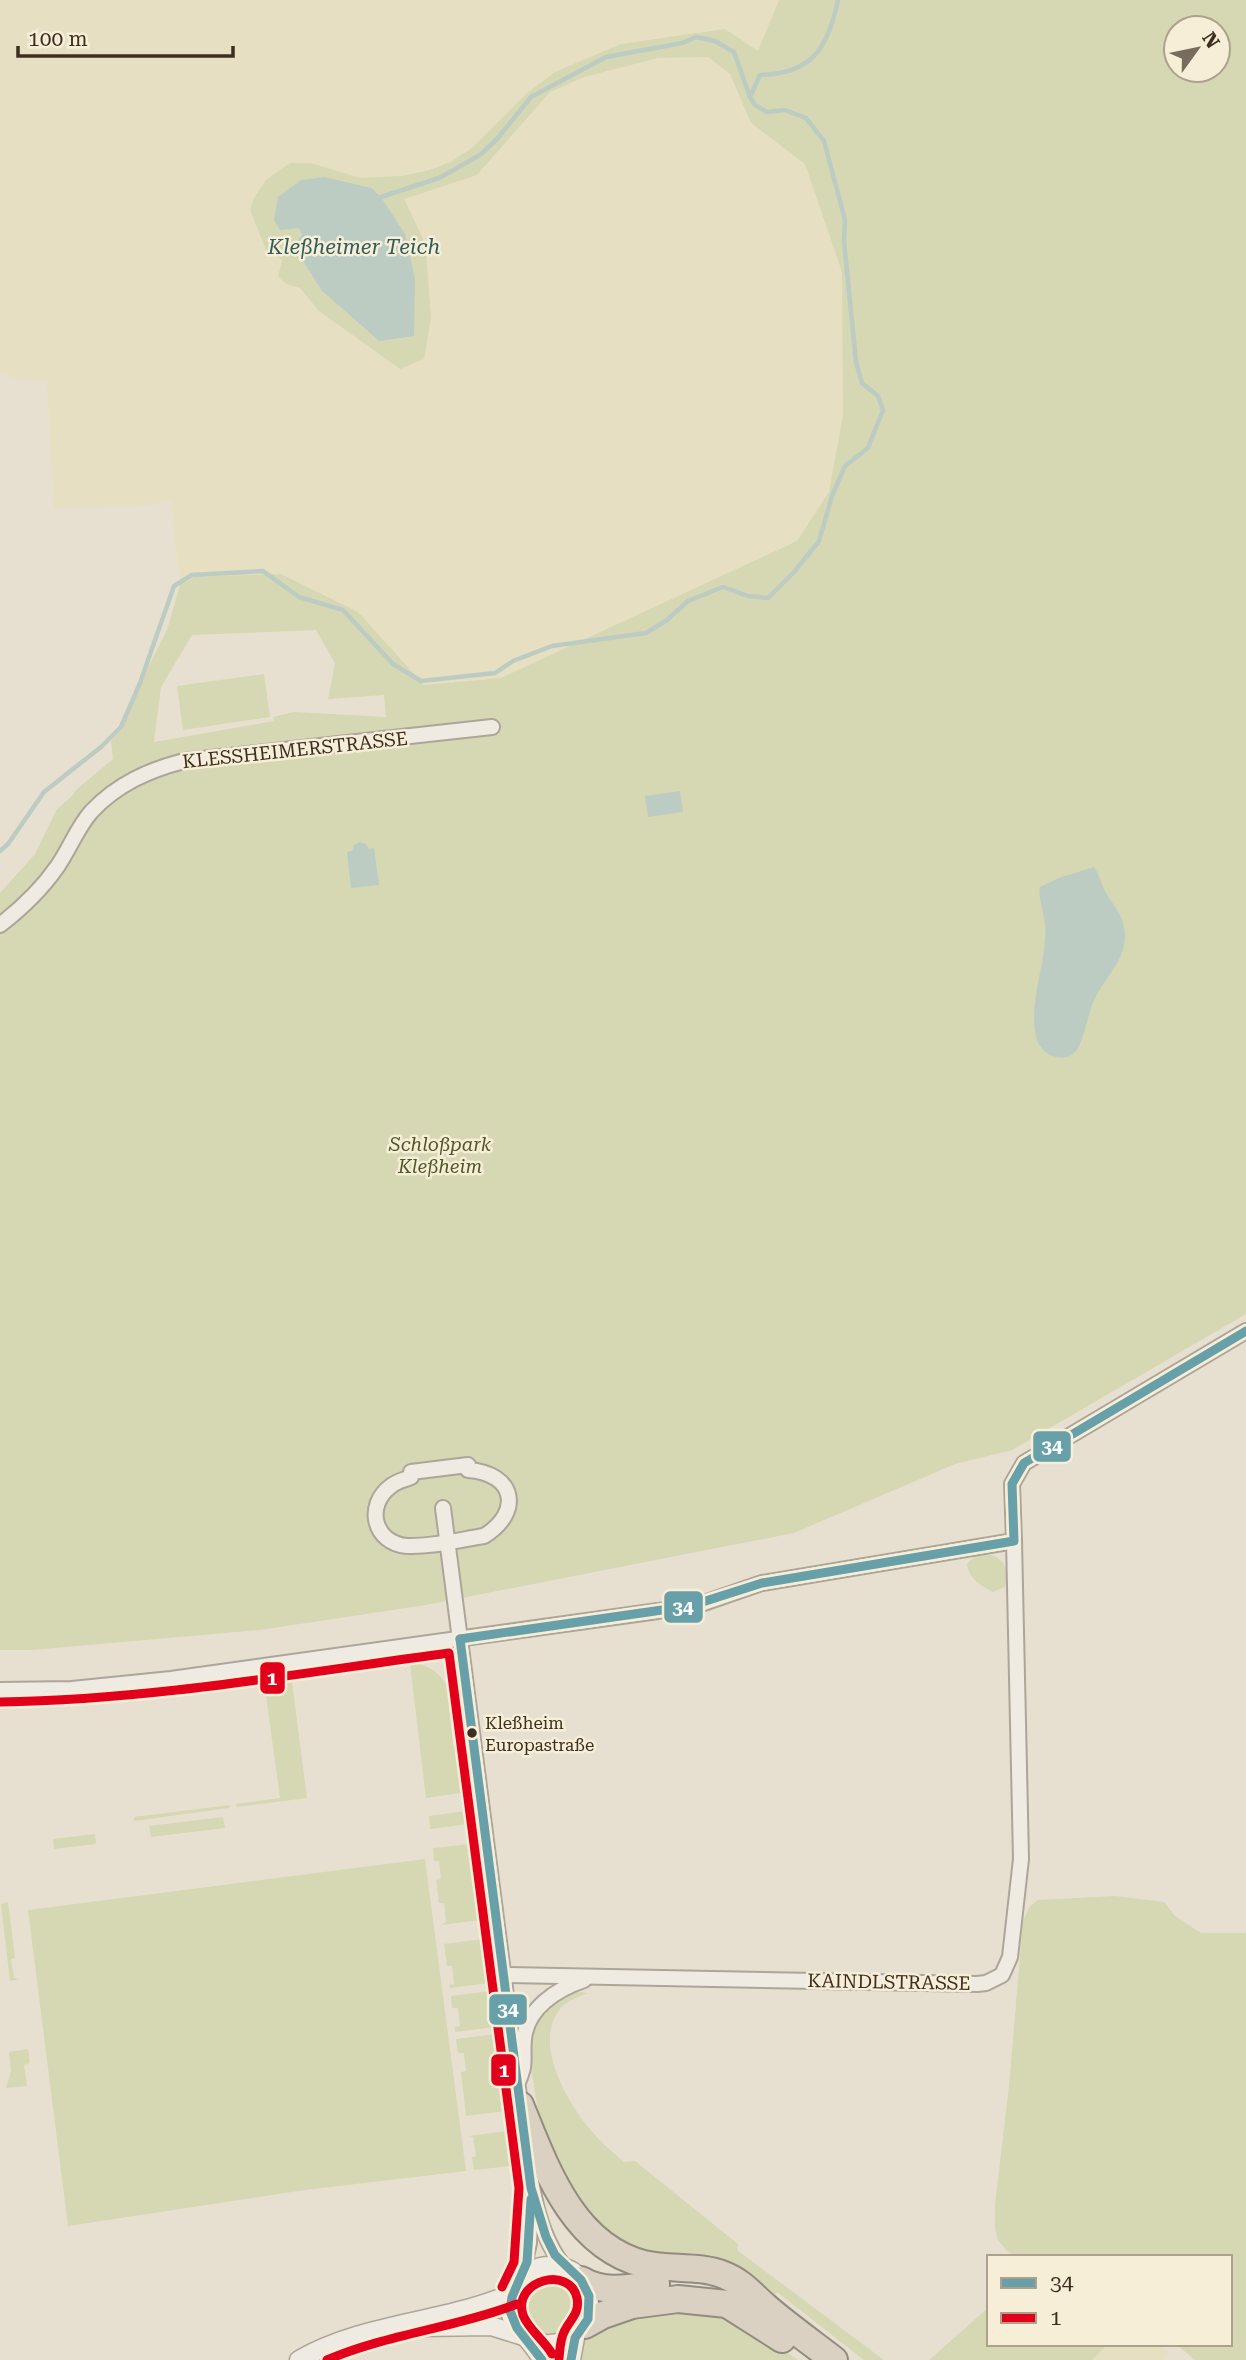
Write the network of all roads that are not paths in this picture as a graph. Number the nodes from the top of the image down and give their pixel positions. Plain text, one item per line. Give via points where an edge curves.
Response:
1 (492, 727) dead end
2 (0, 925) edge
3 (1246, 1331) edge
4 (443, 1508) dead end
5 (1014, 1541) junction
6 (447, 1542) junction
7 (460, 1639) junction
8 (0, 1690) edge
9 (503, 1975) junction
10 (589, 1978) junction
11 (519, 2094) junction
12 (531, 2188) junction
13 (573, 2274) junction
14 (517, 2286) junction
15 (765, 2306) junction
16 (388, 2328) junction
17 (580, 2331) junction
18 (527, 2339) junction
19 (299, 2360) edge
20 (542, 2360) edge
21 (570, 2360) edge
22 (810, 2360) edge
23 (834, 2360) edge

1 - 2 street, KLESSHEIMERSTRASSE via 158,767 131,779 91,813 31,900
3 - 5 street, KAINDLSTRASSE via 1024,1463 1013,1484
4 - 6 street
5 - 7 street via 762,1583 690,1606
5 - 10 street, KAINDLSTRASSE via 1021,1859 1010,1957 1002,1975 977,1984
6 - 6 street via 484,1536 503,1521 510,1507 502,1483 468,1470 468,1465 411,1472 411,1478 383,1494 374,1512 375,1522 390,1541 405,1546
6 - 7 street
7 - 8 street via 171,1679 72,1689
7 - 9 street
9 - 10 street, KAINDLSTRASSE
9 - 11 street
10 - 11 street, KAINDLSTRASSE via 558,1990 533,2015 524,2038
11 - 12 street
11 - 15 highway via 558,2190 598,2240 645,2264 724,2275
12 - 13 street via 546,2237
12 - 14 street via 529,2243
13 - 14 street via 541,2267
13 - 15 highway via 609,2290 660,2283 722,2286
13 - 17 street via 590,2304
14 - 16 street via 488,2304
14 - 18 street via 510,2300 510,2315
15 - 23 highway
16 - 18 street via 477,2325
16 - 19 street via 342,2339
17 - 18 street via 553,2346
17 - 21 street
17 - 22 highway via 603,2315 632,2305 678,2299 727,2304
18 - 20 street

